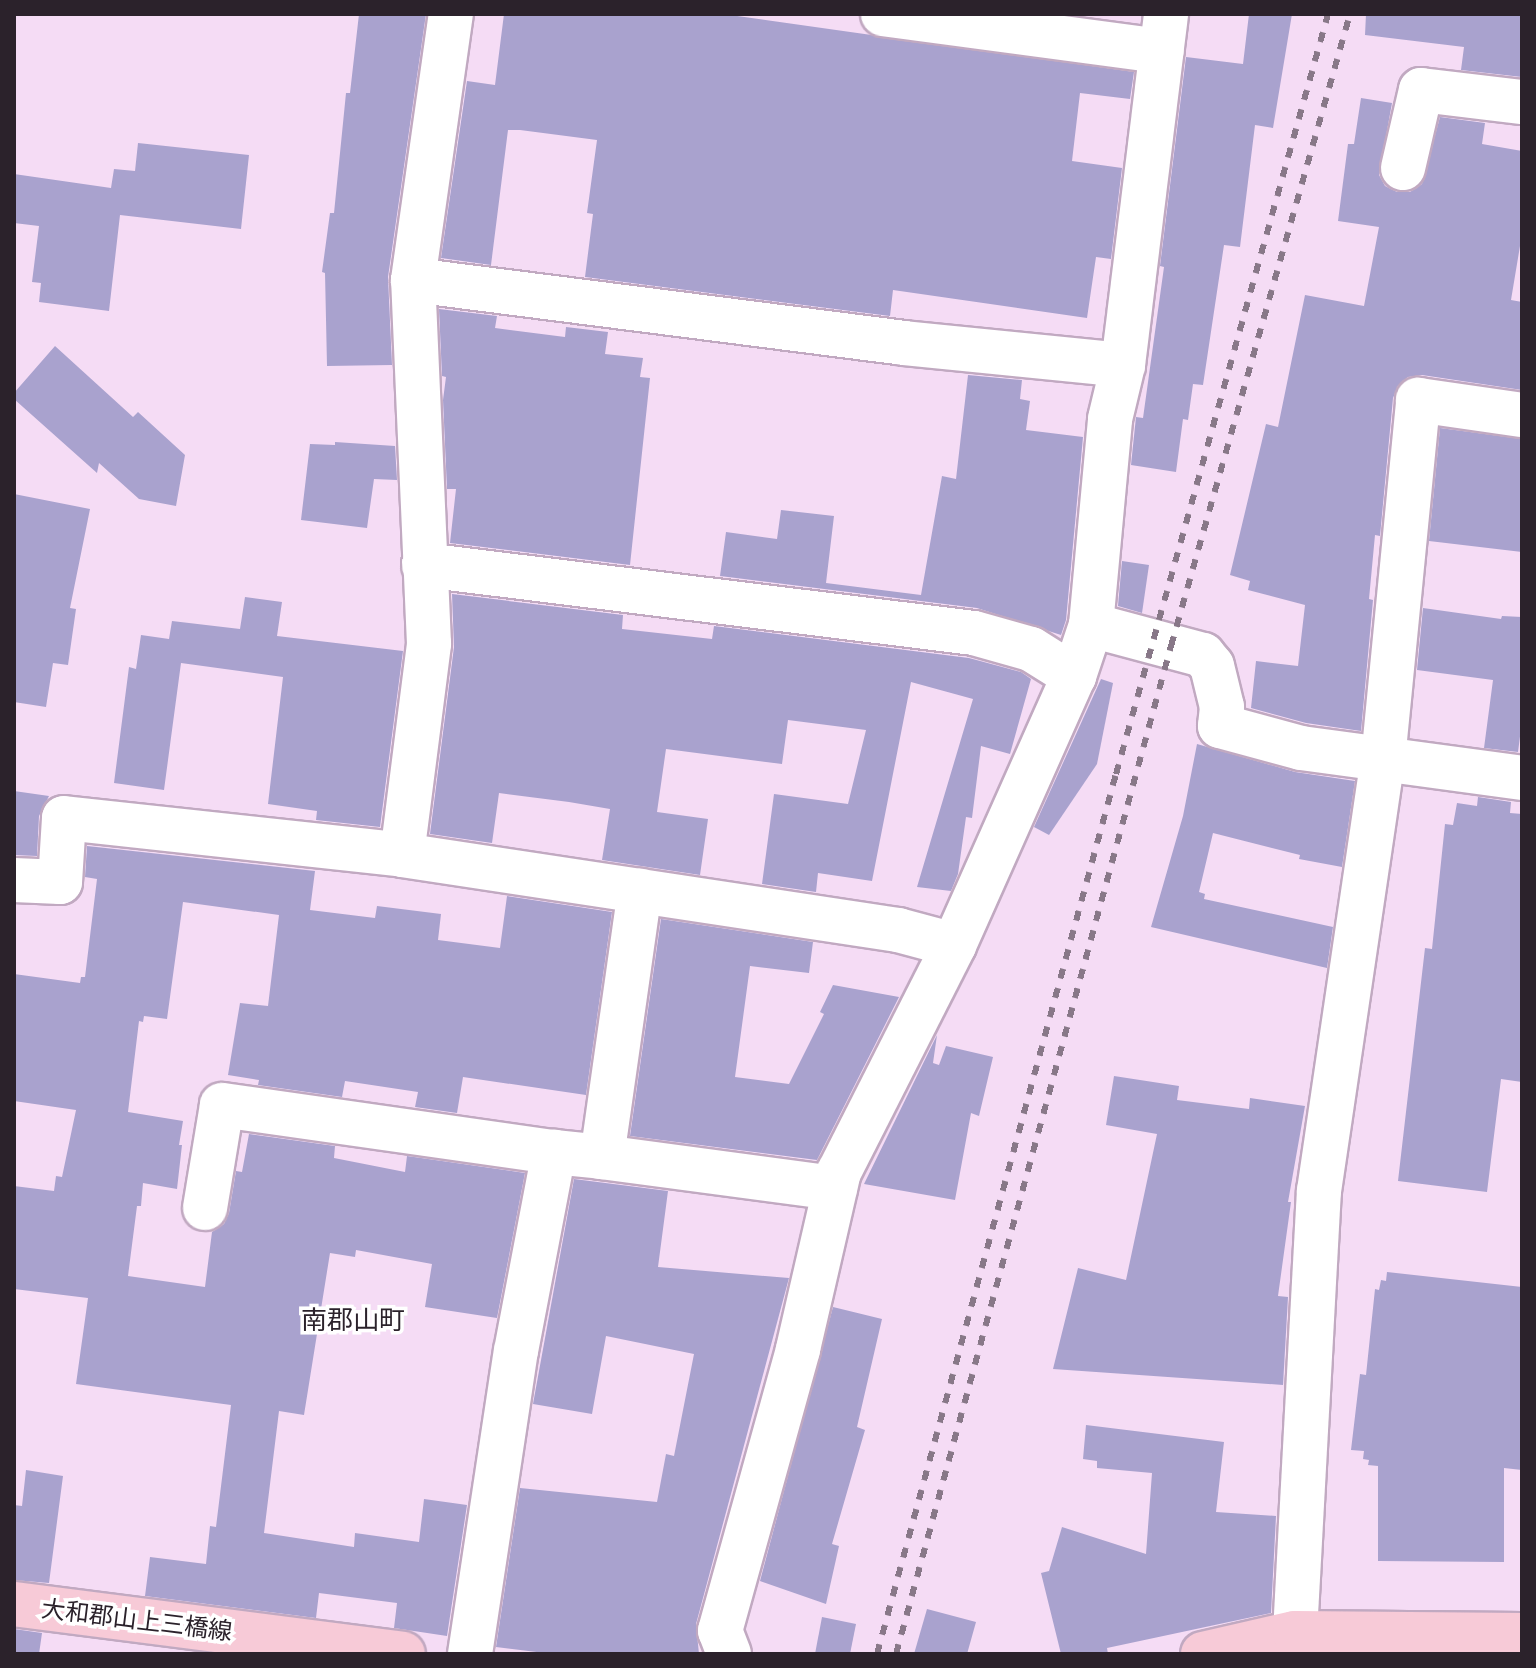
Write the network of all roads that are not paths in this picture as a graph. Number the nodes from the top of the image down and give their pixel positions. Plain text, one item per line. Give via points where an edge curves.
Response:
1 (451, 14) edge
2 (883, 14) edge
3 (1164, 32) edge
4 (1522, 102) edge
5 (1403, 168) dead end
6 (413, 280) junction
7 (1123, 365) junction
8 (1522, 415) edge
9 (424, 565) junction
10 (1091, 625) junction
11 (1074, 676) junction
12 (1383, 760) junction
13 (1522, 778) edge
14 (402, 855) junction
15 (14, 880) edge
16 (640, 891) junction
17 (954, 945) junction
18 (554, 1152) junction
19 (602, 1157) junction
20 (835, 1188) junction
21 (205, 1208) dead end
22 (14, 1604) edge
23 (1295, 1633) junction
24 (1522, 1635) edge
25 (248, 1643) edge
26 (403, 1654) edge
27 (470, 1654) edge
28 (729, 1654) edge
29 (1203, 1654) edge

1 - 6 street
2 - 3 street
3 - 7 street
4 - 5 street via 1421,90
6 - 7 street via 904,343
6 - 9 street
7 - 10 street via 1110,419
8 - 12 street via 1418,400
9 - 11 street via 974,633 1031,649
9 - 14 street via 429,644
10 - 11 street
10 - 12 street via 1203,655 1212,666 1222,707 1220,726 1301,748
11 - 17 street
12 - 13 street
12 - 23 street via 1319,1191
14 - 15 street via 64,818 60,882
14 - 16 street
16 - 17 street via 898,930
16 - 19 street
17 - 20 street
18 - 19 street
18 - 21 street via 222,1105
18 - 27 street via 516,1351
19 - 20 street
20 - 28 street via 798,1349 720,1631
22 - 25 main road, 大和郡山上三橋線
23 - 24 main road
23 - 29 main road
25 - 26 main road, 大和郡山上三橋線

